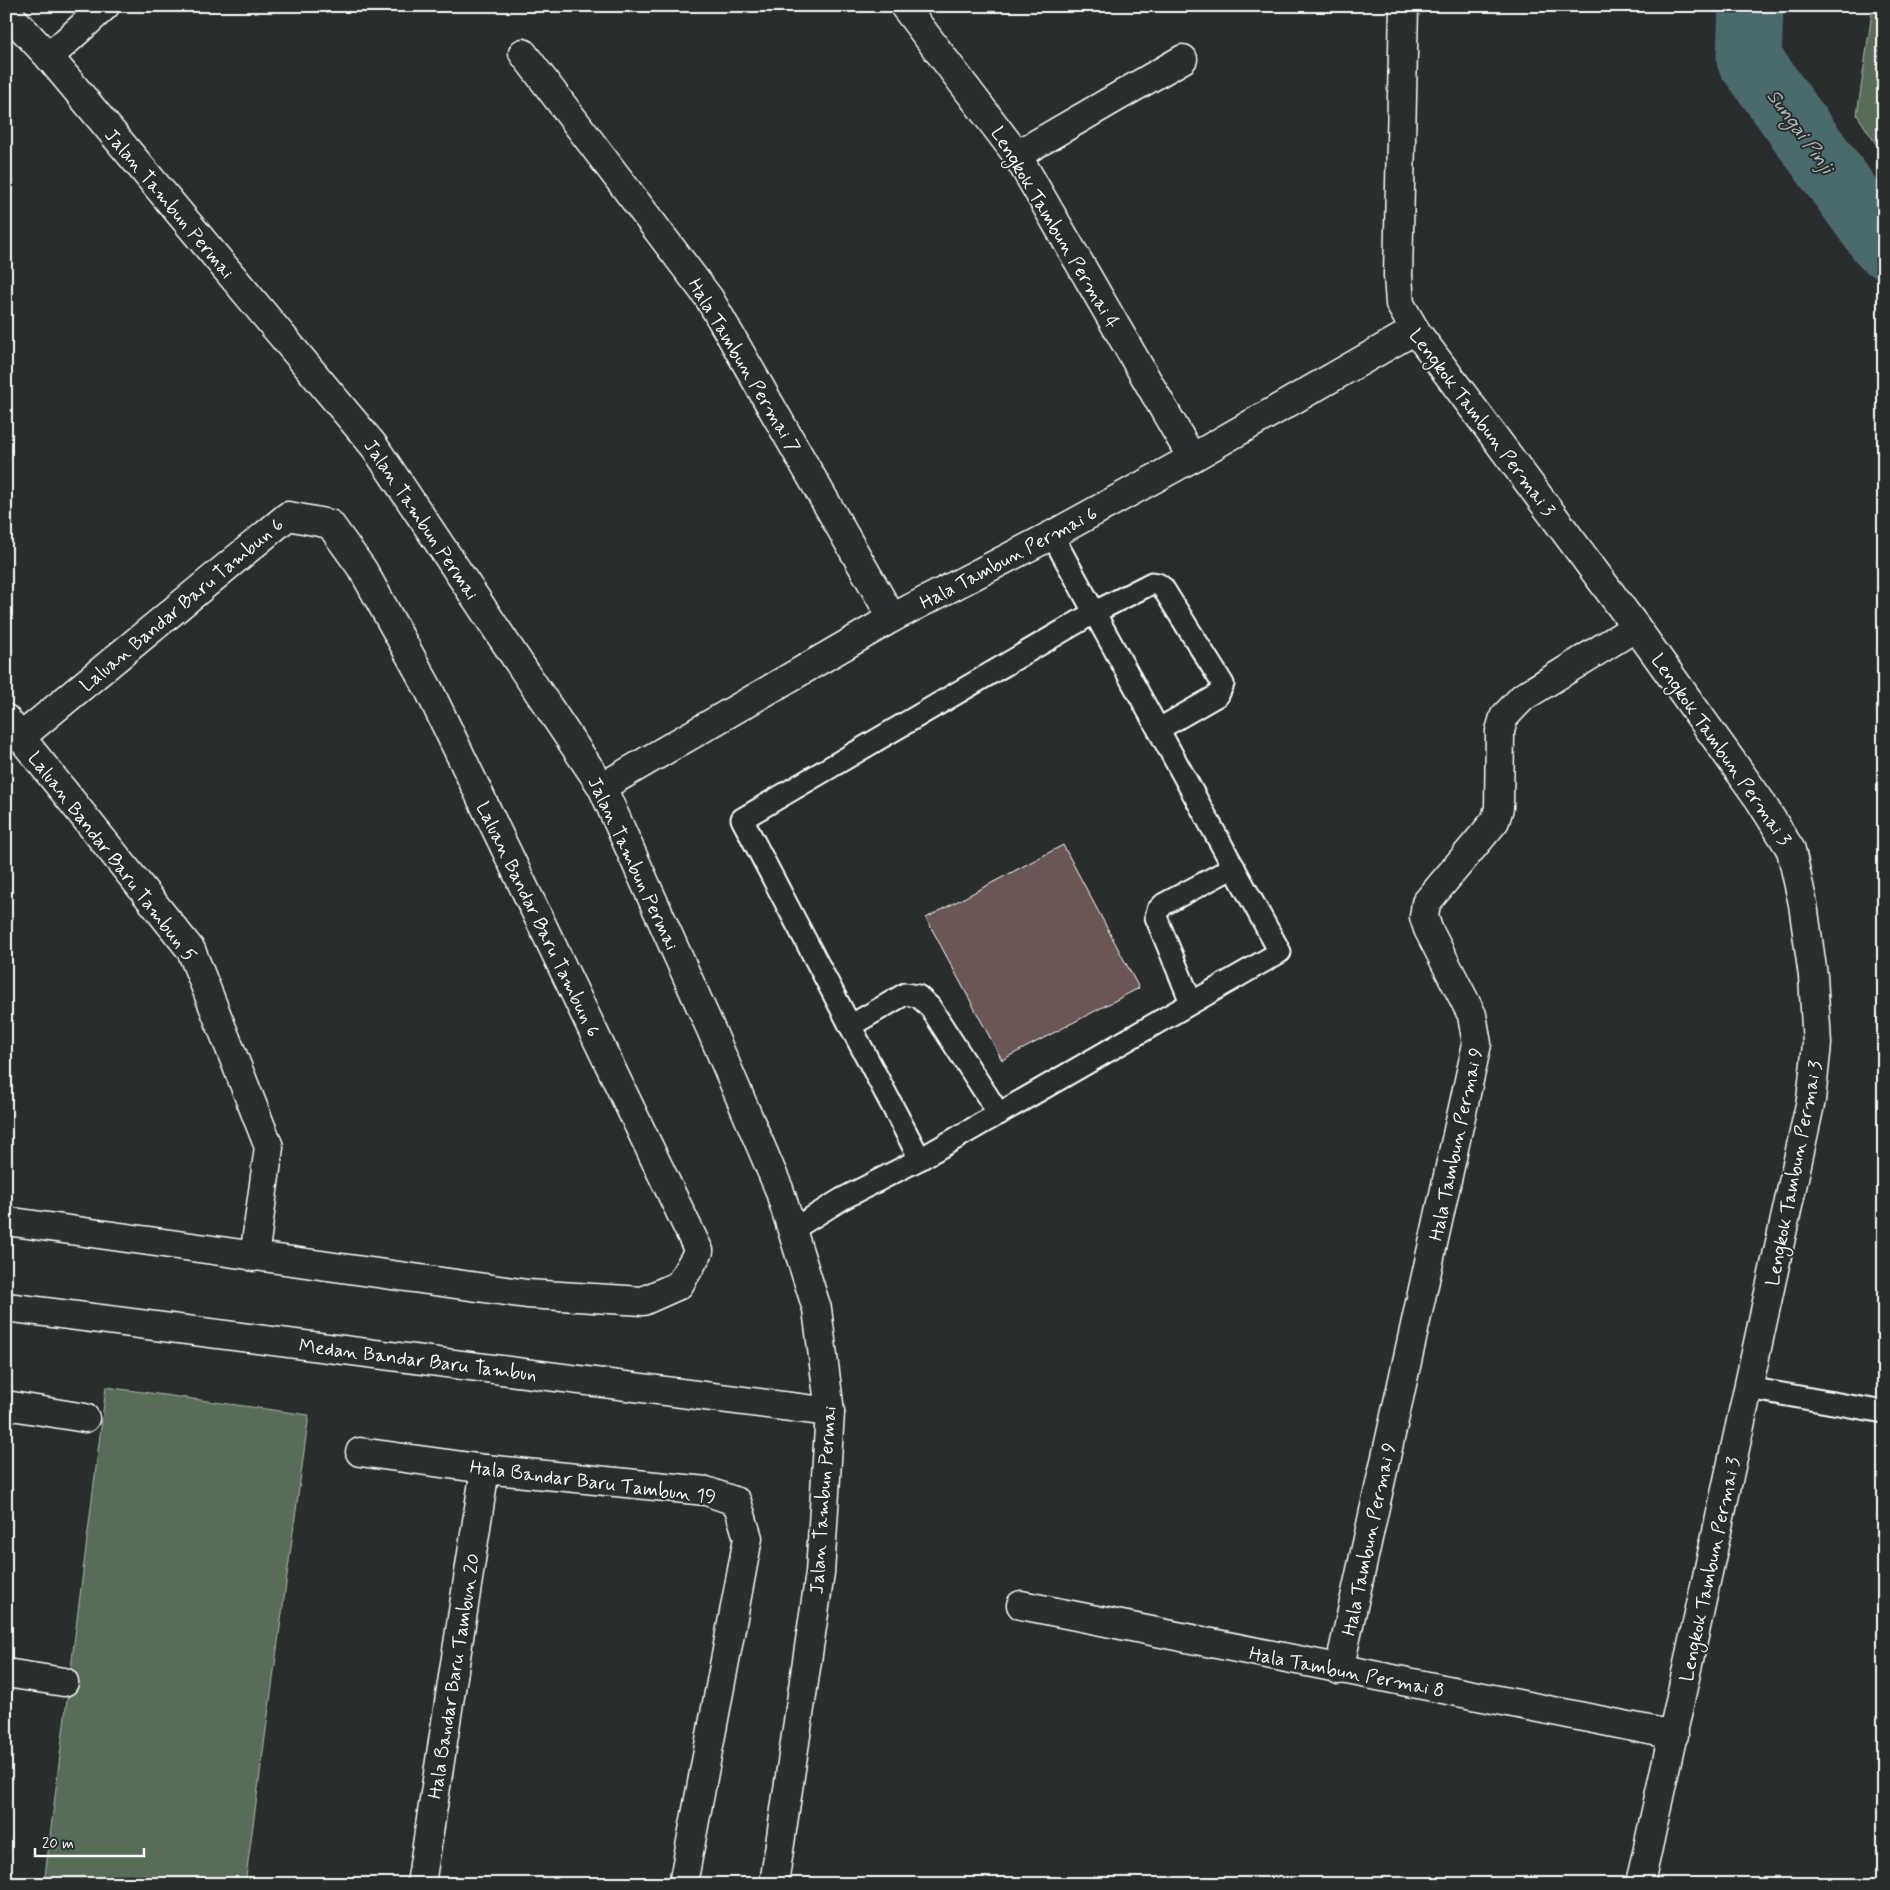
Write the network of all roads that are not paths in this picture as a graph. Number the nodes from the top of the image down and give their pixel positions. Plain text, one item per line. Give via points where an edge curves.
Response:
1 (105, 6) edge
2 (904, 6) edge
3 (1404, 6) edge
4 (6, 11) edge
5 (523, 53) dead end
6 (49, 57) junction
7 (1182, 60) dead end
8 (1017, 155) junction
9 (1415, 330) junction
10 (1192, 458) junction
11 (1052, 535) junction
12 (1095, 612) junction
13 (892, 618) junction
14 (1636, 627) junction
15 (14, 728) edge
16 (1159, 730) junction
17 (602, 787) junction
18 (1234, 867) junction
19 (1191, 1002) junction
20 (850, 1026) junction
21 (999, 1114) junction
22 (920, 1159) junction
23 (6, 1221) edge
24 (792, 1230) junction
25 (254, 1257) junction
26 (6, 1307) edge
27 (1748, 1388) junction
28 (6, 1405) edge
29 (830, 1412) junction
30 (1884, 1412) edge
31 (85, 1418) dead end
32 (360, 1452) dead end
33 (485, 1469) junction
34 (1022, 1605) dead end
35 (1339, 1670) junction
36 (6, 1673) edge
37 (64, 1682) dead end
38 (1674, 1736) junction
39 (421, 1884) edge
40 (683, 1884) edge
41 (774, 1884) edge
42 (1640, 1884) edge

1 - 6 street
2 - 8 street, Lengkok Tambun Permai 4
3 - 9 street, Lengkok Tambun Permai 3 via 1398,275 1400,304
4 - 6 street, Jalan Tambun Permai
5 - 13 street, Hala Tambun Permai 7 via 709,298
6 - 17 street, Jalan Tambun Permai via 374,446
7 - 8 street
8 - 10 street, Lengkok Tambun Permai 4
9 - 10 street, Hala Tambun Permai 6
9 - 14 street, Lengkok Tambun Permai 3
10 - 11 street, Hala Tambun Permai 6
11 - 12 lane
11 - 13 street, Hala Tambun Permai 6
12 - 16 lane
12 - 16 lane via 1152,583 1158,584 1223,684 1218,694
12 - 20 lane via 742,819
13 - 17 street, Hala Tambun Permai 6
14 - 27 street, Lengkok Tambun Permai 3 via 1759,799 1791,850 1803,904 1813,976 1817,1044 1811,1100
14 - 35 street, Hala Tambun Permai 9 via 1523,697 1504,717 1500,731 1499,808 1495,821 1426,903 1424,917 1428,929 1472,1015 1477,1044
15 - 25 street, Laluan Bandar Baru Tambun 5 via 191,950 269,1147
15 - 25 street, Laluan Bandar Baru Tambun 6 via 288,516 330,524 364,570 429,690 699,1251 679,1285 643,1301 527,1294
16 - 18 lane
17 - 24 street, Jalan Tambun Permai via 716,1041 779,1189
18 - 19 lane via 1158,910 1156,917
18 - 19 lane via 1280,952
19 - 21 lane
20 - 21 lane via 905,994 918,996 930,1007
20 - 22 lane
21 - 22 lane
22 - 24 lane via 842,1199
23 - 25 street
24 - 29 street, Jalan Tambun Permai via 817,1310
26 - 29 street, Medan Bandar Baru Tambun
27 - 30 lane
27 - 38 street, Lengkok Tambun Permai 3
28 - 31 street
29 - 41 street, Jalan Tambun Permai via 820,1573
32 - 33 street, Hala Bandar Baru Tambun 19
33 - 39 street, Hala Bandar Baru Tambun 20
33 - 40 street, Hala Bandar Baru Tambun 19 via 706,1491 737,1502 748,1538
34 - 35 street, Hala Tambun Permai 8
35 - 38 street, Hala Tambun Permai 8
36 - 37 street
38 - 42 street, Lengkok Tambun Permai 3

